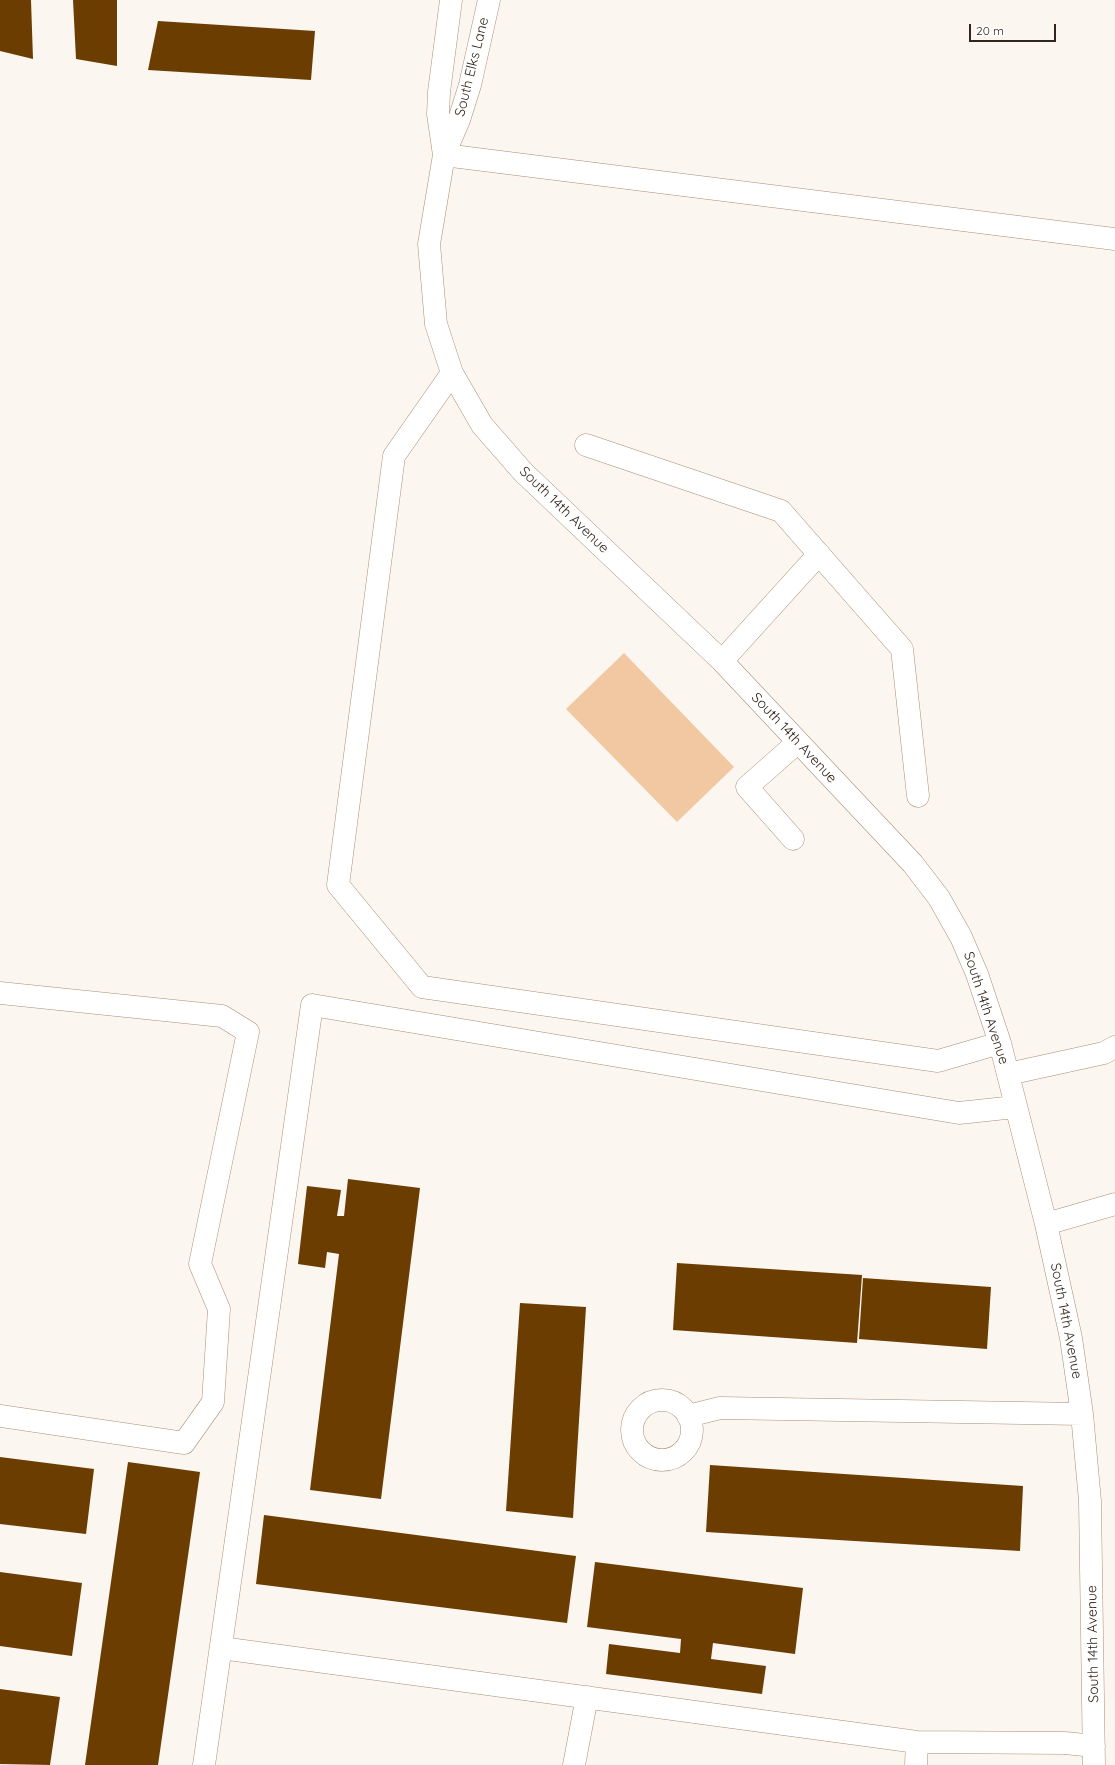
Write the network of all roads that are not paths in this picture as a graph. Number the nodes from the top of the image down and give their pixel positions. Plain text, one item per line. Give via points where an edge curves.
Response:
1 (451, 0) edge
2 (489, 0) edge
3 (444, 155) junction
4 (1115, 240) edge
5 (436, 324) joint
6 (452, 373) junction
7 (586, 445) dead end
8 (819, 554) junction
9 (722, 661) junction
10 (798, 742) junction
11 (918, 796) dead end
12 (793, 839) dead end
13 (0, 993) edge
14 (1000, 1043) junction
15 (1115, 1047) edge
16 (1008, 1074) junction
17 (1015, 1107) junction
18 (1115, 1204) edge
19 (1046, 1224) junction
20 (1082, 1414) junction
21 (0, 1416) edge
22 (688, 1416) dead end
23 (221, 1648) junction
24 (587, 1697) junction
25 (917, 1742) junction
26 (1094, 1756) edge
27 (204, 1765) edge
28 (574, 1765) edge
29 (916, 1765) edge

1 - 3 street, South Elks Lane via 438,114
2 - 3 street, South Elks Lane via 470,85
3 - 4 street
3 - 5 street, South Elks Lane via 429,244
5 - 6 street, South 14th Avenue
6 - 9 street, South 14th Avenue via 482,425 523,472
6 - 14 street via 394,456 338,885 422,987 938,1061
7 - 8 street via 782,511
8 - 9 street
8 - 11 street via 902,649
9 - 10 street, South 14th Avenue
10 - 12 street via 747,787
10 - 14 street, South 14th Avenue via 913,864 939,898 961,937 977,974
13 - 21 street via 222,1016 248,1032 200,1264 219,1309 213,1402 184,1444
14 - 16 street, South 14th Avenue
15 - 16 street via 1104,1053
16 - 17 street, South 14th Avenue
17 - 19 street, South 14th Avenue
17 - 23 street via 959,1113 312,1005
18 - 19 street
19 - 20 street, South 14th Avenue via 1071,1338
20 - 22 street via 720,1408
20 - 26 street, South 14th Avenue via 1090,1501
23 - 24 street
23 - 27 street
24 - 25 street
24 - 28 street
25 - 26 street via 1066,1742
25 - 29 street

